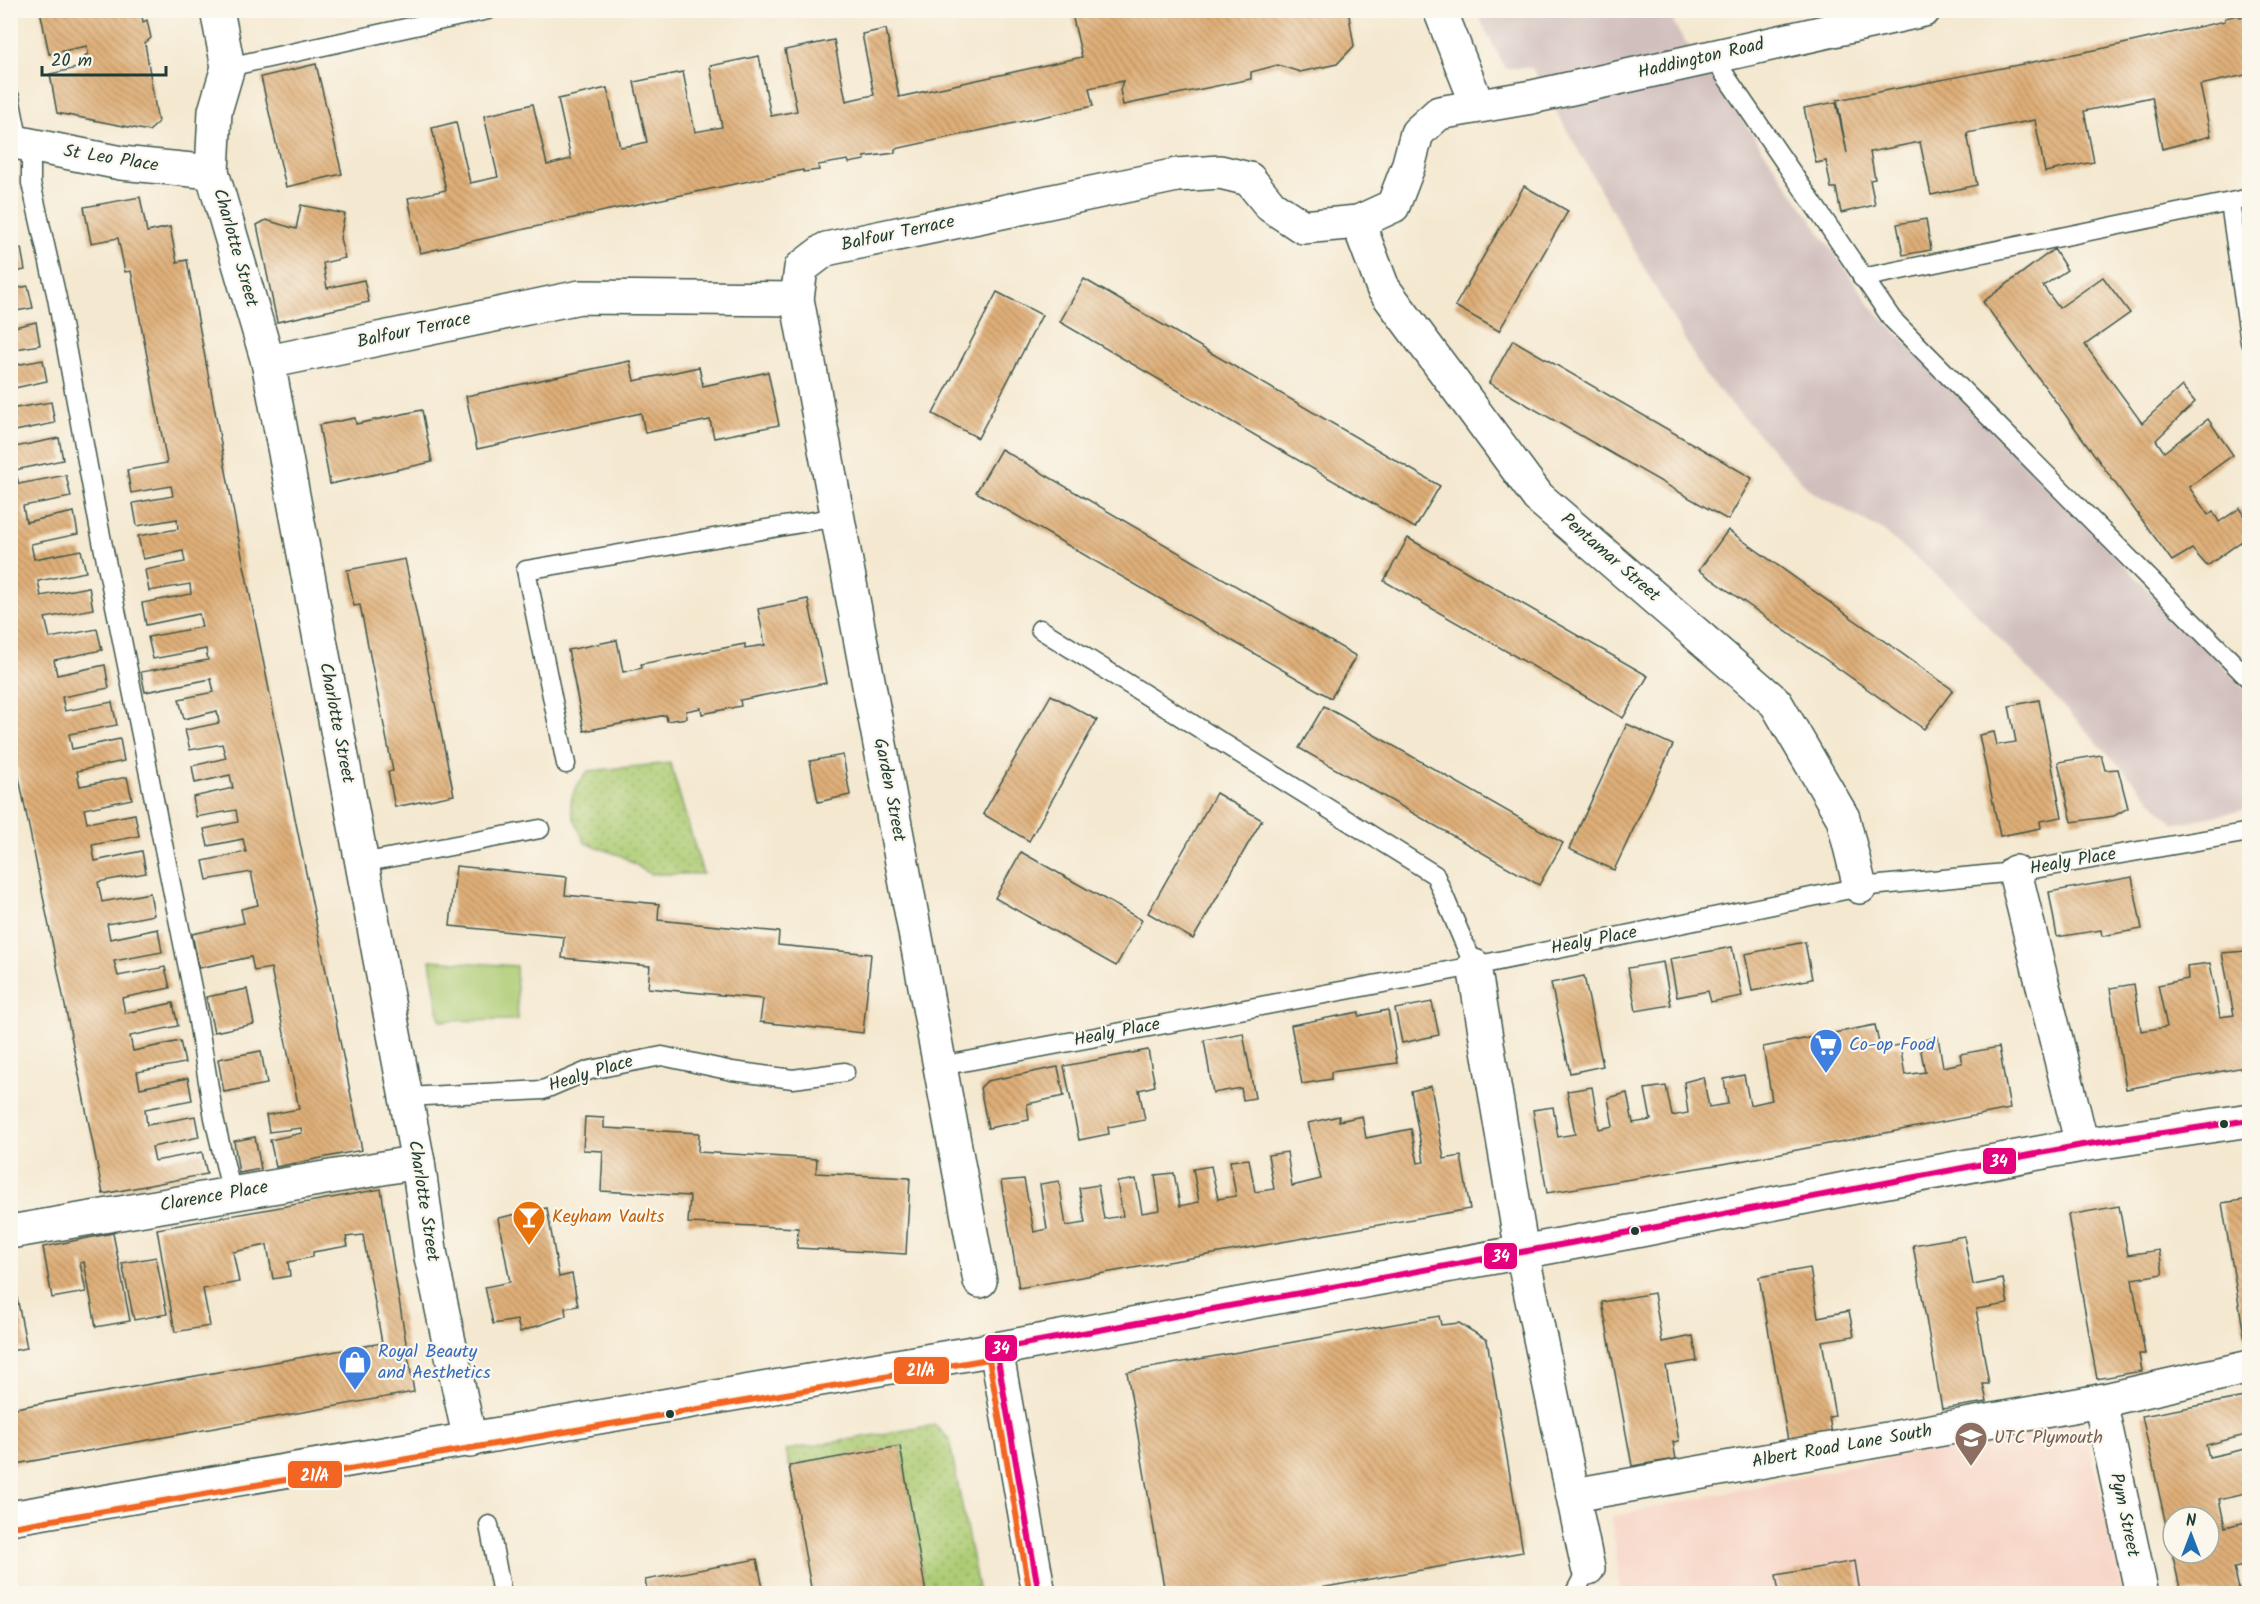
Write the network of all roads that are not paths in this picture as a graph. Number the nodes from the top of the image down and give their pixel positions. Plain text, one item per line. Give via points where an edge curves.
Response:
1 (217, 10) edge
2 (488, 10) edge
3 (1440, 10) edge
4 (1924, 10) edge
5 (1705, 58) junction
6 (228, 67) junction
7 (10, 97) edge
8 (1477, 104) junction
9 (20, 143) edge
10 (212, 172) junction
11 (2250, 198) edge
12 (2230, 203) junction
13 (1359, 222) junction
14 (1862, 278) junction
15 (797, 299) junction
16 (2250, 342) edge
17 (268, 362) junction
18 (837, 517) junction
19 (1040, 629) dead end
20 (2250, 680) edge
21 (566, 764) dead end
22 (540, 829) dead end
23 (2250, 832) edge
24 (362, 863) junction
25 (2015, 872) junction
26 (1860, 887) junction
27 (1474, 966) junction
28 (941, 1066) junction
29 (845, 1072) dead end
30 (406, 1097) junction
31 (2250, 1120) edge
32 (2082, 1145) junction
33 (418, 1162) junction
34 (232, 1194) junction
35 (10, 1232) edge
36 (1522, 1252) junction
37 (980, 1281) dead end
38 (996, 1349) junction
39 (2250, 1367) edge
40 (2100, 1401) junction
41 (470, 1441) junction
42 (1574, 1496) junction
43 (10, 1518) edge
44 (489, 1525) dead end
45 (1581, 1581) edge
46 (502, 1593) edge
47 (1040, 1593) edge
48 (2142, 1593) edge

1 - 6 street, Charlotte Street
2 - 6 lane
3 - 8 street
4 - 5 street, Haddington Road
5 - 8 street, Haddington Road via 1532,97
5 - 14 lane
6 - 10 street, Charlotte Street via 215,111
7 - 9 lane
8 - 13 street, Balfour Terrace via 1439,113 1417,134 1393,206
9 - 10 street, St Leo Place via 121,163
9 - 34 lane via 57,298 214,1118
10 - 17 street, Charlotte Street
11 - 12 lane
12 - 14 lane
12 - 16 lane
13 - 15 street, Balfour Terrace via 1303,226 1271,206 1249,179 1220,172 1177,175 826,249 801,267
13 - 26 street, Pentamar Street via 1383,288 1538,497 1776,703 1844,818
14 - 20 lane via 1892,319
15 - 17 street, Balfour Terrace via 580,297
15 - 18 street, Garden Street
17 - 24 street, Charlotte Street
18 - 21 lane via 526,570
18 - 28 street, Garden Street
19 - 27 lane via 1435,875
22 - 24 lane
23 - 25 lane, Healy Place
24 - 30 street, Charlotte Street
25 - 26 lane, Healy Place
25 - 32 street
26 - 27 lane, Healy Place
27 - 28 lane, Healy Place
27 - 36 street
28 - 37 street, Garden Street
29 - 30 lane, Healy Place via 793,1079 662,1056 590,1070 543,1090
30 - 33 street, Charlotte Street
31 - 32 street
32 - 36 street
33 - 34 street, Clarence Place
33 - 41 street, Charlotte Street via 431,1257
34 - 35 street, Clarence Place
36 - 38 street
36 - 42 street
38 - 41 street
38 - 47 street
39 - 40 street, Albert Road Lane South
40 - 42 street, Albert Road Lane South
40 - 48 street, Pym Street
41 - 43 street
42 - 45 street
44 - 46 lane

